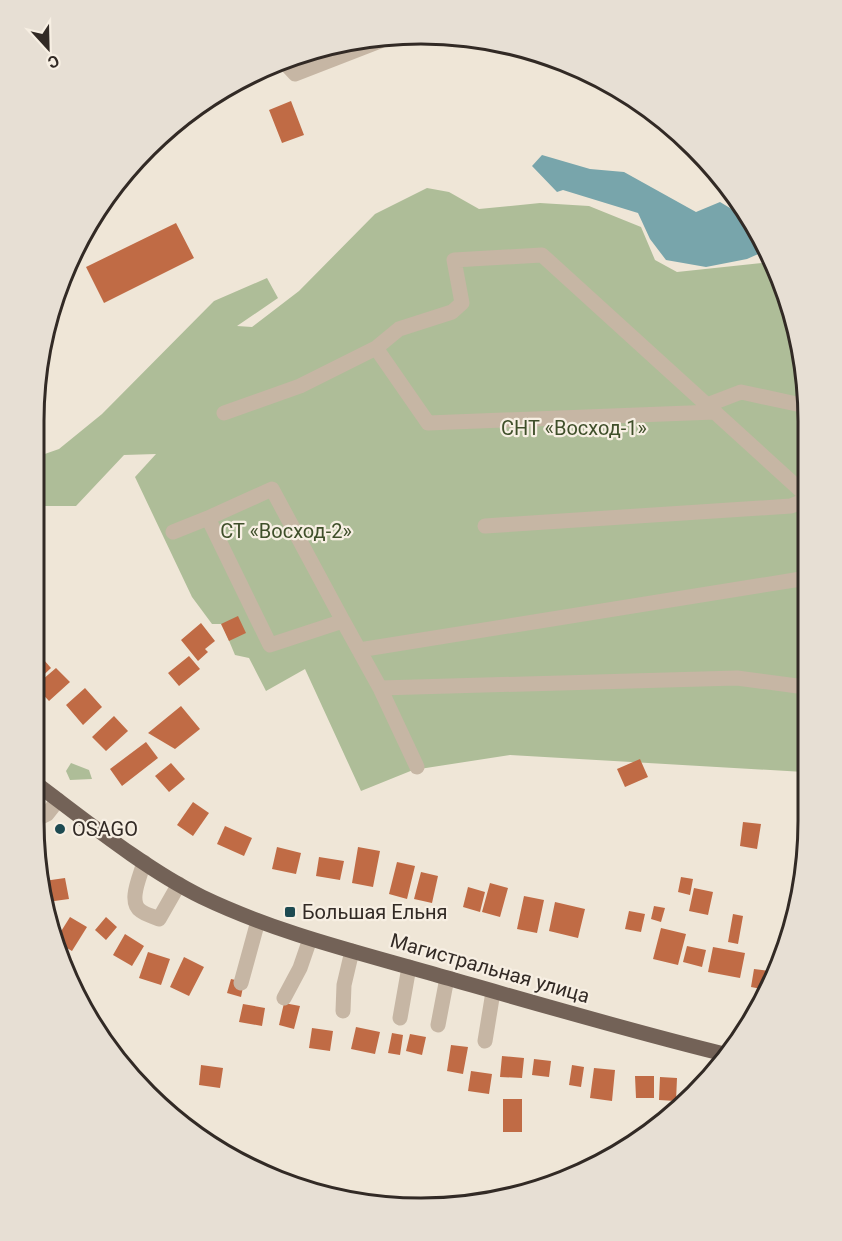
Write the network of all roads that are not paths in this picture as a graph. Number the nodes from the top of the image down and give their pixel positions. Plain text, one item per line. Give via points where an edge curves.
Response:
1 (359, 49) edge
2 (289, 68) edge
3 (376, 348) junction
4 (798, 404) edge
5 (711, 409) junction
6 (224, 413) dead end
7 (798, 489) edge
8 (798, 503) edge
9 (208, 518) junction
10 (484, 526) dead end
11 (173, 532) dead end
12 (798, 579) edge
13 (343, 621) junction
14 (359, 650) junction
15 (798, 686) edge
16 (380, 688) junction
17 (417, 767) dead end
18 (43, 789) edge
19 (58, 800) junction
20 (43, 816) edge
21 (144, 862) junction
22 (179, 884) junction
23 (258, 921) junction
24 (310, 939) junction
25 (352, 951) junction
26 (409, 967) junction
27 (447, 978) junction
28 (241, 983) dead end
29 (494, 992) junction
30 (284, 998) dead end
31 (342, 1011) dead end
32 (400, 1018) dead end
33 (438, 1025) dead end
34 (485, 1041) dead end
35 (718, 1052) edge

1 - 2 street via 295,74
3 - 5 street via 428,423
3 - 5 street via 399,329 452,312 462,303 454,260 542,255
3 - 6 street via 300,386
4 - 5 street via 741,392
5 - 7 street
8 - 10 street
9 - 11 street
9 - 13 street via 270,645
9 - 13 street via 272,489
12 - 14 street
13 - 14 street
14 - 16 street
15 - 16 street via 737,678
16 - 17 street
18 - 19 main road, Магистральная улица
19 - 20 street
19 - 21 main road, Магистральная улица
21 - 22 main road, Магистральная улица
21 - 22 street via 135,896 135,906 140,911 159,919
22 - 23 main road, Магистральная улица
23 - 24 main road, Магистральная улица
23 - 28 street
24 - 25 main road, Магистральная улица
24 - 30 street
25 - 26 main road, Магистральная улица
25 - 31 street
26 - 27 main road, Магистральная улица
26 - 32 street
27 - 29 main road, Магистральная улица
27 - 33 street
29 - 34 street
29 - 35 main road, Магистральная улица

